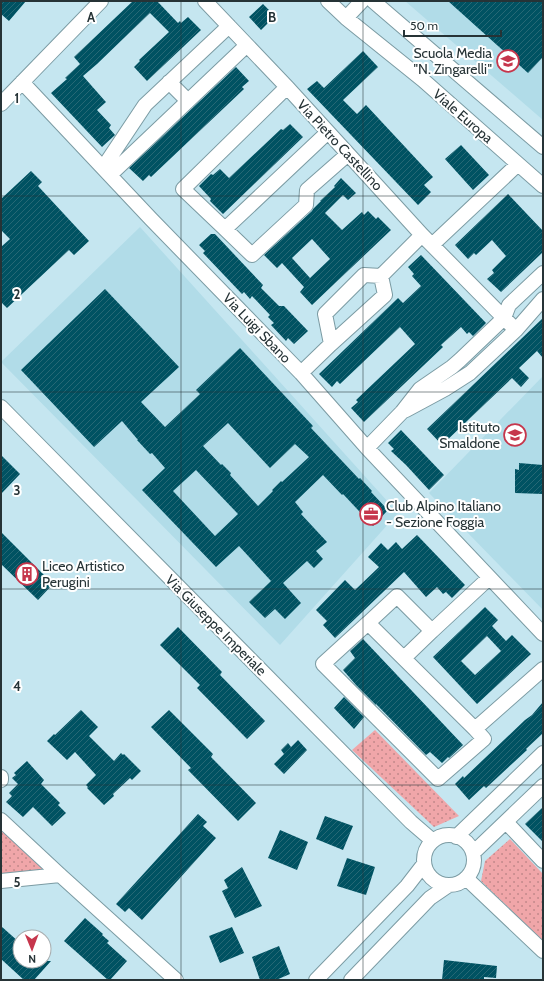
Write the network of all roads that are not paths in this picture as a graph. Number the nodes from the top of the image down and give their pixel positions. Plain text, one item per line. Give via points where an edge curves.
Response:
1 (100, 1) edge
2 (205, 1) edge
3 (329, 1) edge
4 (362, 1) edge
5 (373, 1) edge
6 (346, 18) junction
7 (229, 26) junction
8 (247, 45) junction
9 (22, 82) junction
10 (169, 82) junction
11 (287, 87) junction
12 (188, 102) junction
13 (1, 104) edge
14 (328, 132) junction
15 (543, 147) edge
16 (348, 154) junction
17 (518, 164) junction
18 (106, 172) junction
19 (543, 186) edge
20 (225, 229) junction
21 (427, 240) junction
22 (543, 273) edge
23 (381, 276) junction
24 (543, 298) edge
25 (504, 318) junction
26 (516, 330) junction
27 (331, 344) junction
28 (301, 373) junction
29 (1, 407) edge
30 (402, 412) junction
31 (367, 448) junction
32 (489, 578) junction
33 (368, 623) junction
34 (432, 631) junction
35 (543, 634) edge
36 (404, 658) junction
37 (543, 669) edge
38 (475, 728) junction
39 (543, 753) edge
40 (543, 786) edge
41 (1, 820) edge
42 (506, 822) junction
43 (456, 837) junction
44 (433, 841) junction
45 (473, 853) junction
46 (543, 861) edge
47 (424, 864) junction
48 (60, 875) junction
49 (466, 878) junction
50 (1, 881) edge
51 (449, 885) junction
52 (543, 951) edge
53 (176, 980) edge
54 (316, 980) edge
55 (351, 980) edge

1 - 9 street
2 - 7 street, Via Pietro Castellino
3 - 6 street, Viale Europa
4 - 6 street
5 - 15 street, Viale Europa
6 - 17 street, Viale Europa via 423,80
7 - 8 street, Via Pietro Castellino
7 - 10 street
8 - 11 street, Via Pietro Castellino
8 - 12 street
9 - 13 street
9 - 18 street, Via Luigi Sbano
10 - 12 street
10 - 18 street via 145,105
11 - 14 street, Via Pietro Castellino
11 - 20 street via 183,189
12 - 18 street
14 - 16 street, Via Pietro Castellino
14 - 20 street
16 - 20 street via 307,190 306,205 252,255
16 - 21 street, Via Pietro Castellino
17 - 19 street, Viale Europa
17 - 21 street
18 - 28 street, Via Luigi Sbano
21 - 23 street via 389,267
21 - 25 street, Via Pietro Castellino
22 - 25 street via 509,305
23 - 27 street via 385,295
23 - 27 street via 364,275 325,314
24 - 26 street
25 - 26 street, Via Pietro Castellino
25 - 30 street via 452,367 420,389
26 - 30 street via 466,376
27 - 28 street
28 - 31 street, Via Luigi Sbano
29 - 44 street, Via Giuseppe Imperiale via 406,817
30 - 31 street
31 - 32 street, Via Luigi Sbano
32 - 34 street
32 - 35 street, Via Luigi Sbano
33 - 34 street via 397,596
33 - 36 street
33 - 38 street via 323,664 438,779 484,739
34 - 36 street
36 - 38 street
37 - 38 street
39 - 43 street
40 - 42 street
41 - 48 street
42 - 45 street
42 - 46 street
43 - 44 street via 440,837
43 - 45 street via 464,840
44 - 47 street via 424,855
45 - 49 street via 471,872
47 - 51 street via 432,879
47 - 54 street via 407,886
48 - 50 street
48 - 53 street
49 - 51 street
49 - 52 street
51 - 55 street via 430,898

